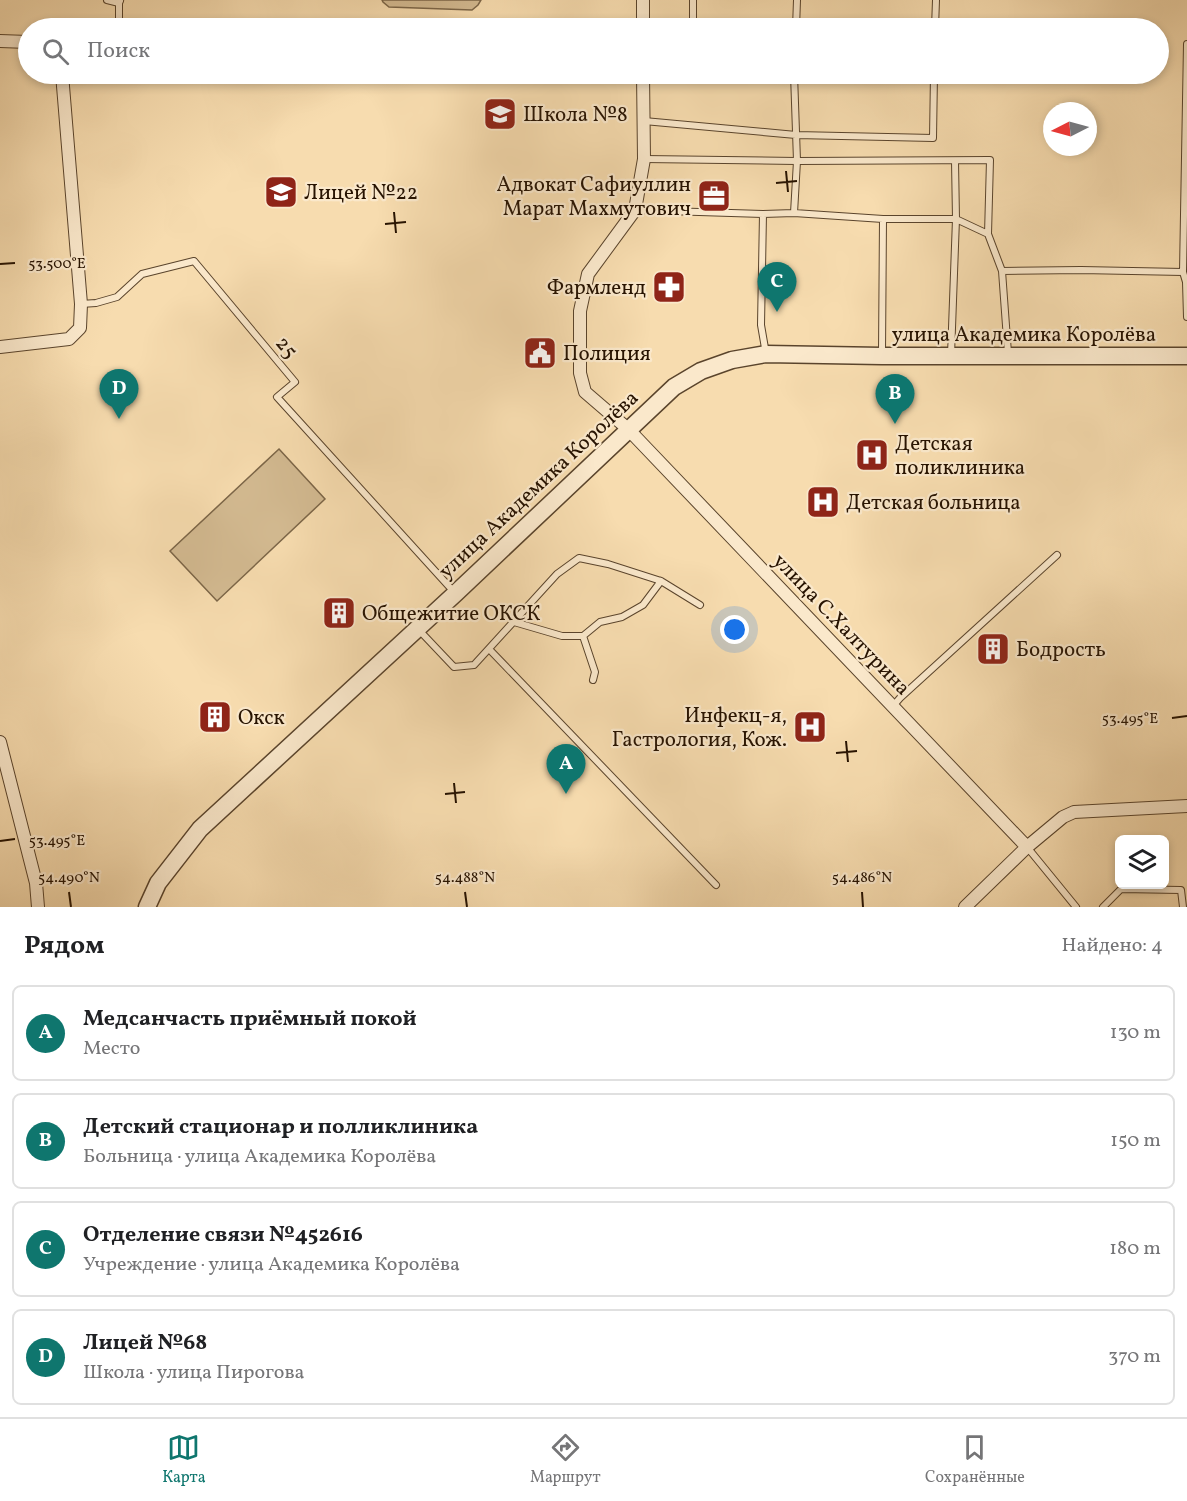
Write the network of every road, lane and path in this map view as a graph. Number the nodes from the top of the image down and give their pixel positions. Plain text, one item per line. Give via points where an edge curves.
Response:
1 (107, 0) edge
2 (643, 0) edge
3 (693, 0) edge
4 (797, 0) edge
5 (936, 0) edge
6 (119, 1) edge
7 (118, 18) edge
8 (643, 18) edge
9 (693, 18) edge
10 (796, 18) edge
11 (935, 18) edge
12 (0, 41) edge
13 (18, 42) edge
14 (1187, 44) edge
15 (63, 84) edge
16 (643, 84) edge
17 (794, 84) edge
18 (934, 84) edge
19 (1186, 99) edge
20 (644, 121) junction
21 (796, 135) junction
22 (644, 159) junction
23 (797, 161) junction
24 (955, 161) junction
25 (635, 210) junction
26 (794, 213) junction
27 (763, 214) junction
28 (884, 219) junction
29 (956, 219) junction
30 (988, 234) junction
31 (1002, 272) junction
32 (1183, 272) junction
33 (81, 304) junction
34 (1187, 317) edge
35 (0, 347) edge
36 (766, 354) junction
37 (882, 356) junction
38 (951, 356) junction
39 (1008, 356) junction
40 (1187, 356) edge
41 (628, 429) junction
42 (1057, 555) dead end
43 (661, 580) junction
44 (456, 593) junction
45 (700, 606) dead end
46 (513, 622) junction
47 (417, 629) junction
48 (583, 636) junction
49 (489, 649) junction
50 (593, 680) dead end
51 (893, 706) junction
52 (0, 742) edge
53 (1187, 806) edge
54 (1027, 847) junction
55 (716, 885) dead end
56 (38, 907) edge
57 (147, 907) edge
58 (966, 907) edge
59 (1076, 907) edge
60 (1103, 907) edge
61 (1183, 907) edge

1 - 6 lane
2 - 8 street
3 - 9 lane
4 - 10 lane
5 - 11 lane
6 - 7 lane
12 - 13 street
14 - 19 lane
15 - 33 street
16 - 20 street
17 - 21 lane
18 - 21 lane via 933,138
19 - 32 lane
20 - 21 lane
20 - 22 street
21 - 23 lane
22 - 23 lane
22 - 25 street
23 - 24 lane
23 - 26 lane
24 - 29 lane
24 - 30 lane via 990,160
25 - 27 lane
25 - 41 street, улица С.Халтурина via 588,274 580,311 580,373 585,392
26 - 27 lane
26 - 28 lane
27 - 36 lane via 761,325
28 - 29 lane
28 - 37 lane
29 - 30 lane
29 - 38 lane
30 - 31 lane
31 - 32 lane
31 - 39 lane
32 - 34 lane
33 - 35 street via 80,328 69,339
33 - 44 lane, 25 via 117,297 142,274 194,261 295,382 277,398
36 - 37 street, улица Академика Королёва
36 - 41 street, улица Академика Королёва via 701,371 674,387
37 - 38 street, улица Академика Королёва
38 - 39 street, улица Академика Королёва
39 - 40 street, улица Академика Королёва
41 - 44 street, улица Академика Королёва
41 - 51 street, улица С.Халтурина
42 - 51 lane
43 - 45 lane
43 - 46 lane via 579,558 557,574
43 - 48 lane via 643,605 622,617 600,622
44 - 47 street, улица Академика Королёва
46 - 48 lane via 562,636
46 - 49 lane
47 - 49 lane via 454,667 474,665
47 - 57 street, улица Академика Королёва via 200,829 159,883
48 - 50 lane via 595,672
49 - 55 lane
51 - 54 street, улица С.Халтурина
52 - 56 street via 36,883
53 - 54 street via 1074,812
54 - 58 street
54 - 59 lane
60 - 61 lane via 1121,889 1181,890

